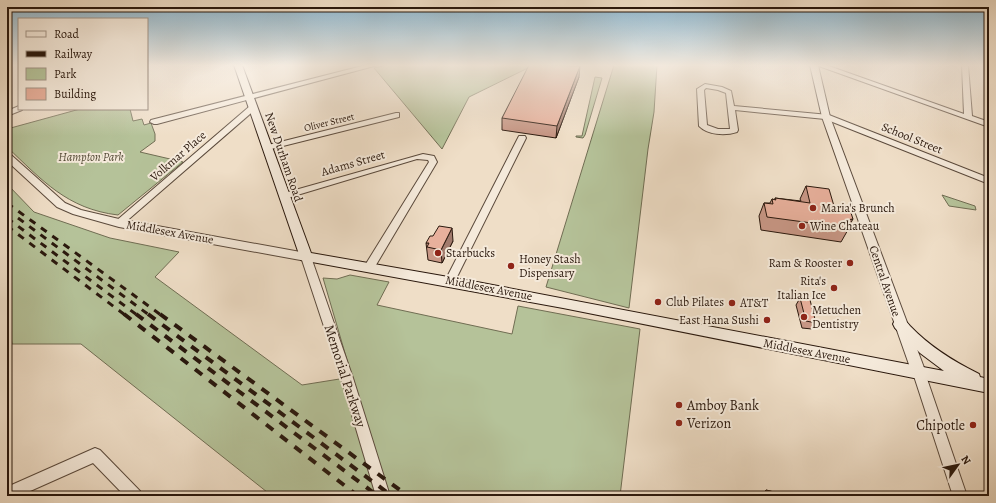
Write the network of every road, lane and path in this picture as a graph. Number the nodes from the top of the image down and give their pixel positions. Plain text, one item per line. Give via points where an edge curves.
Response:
1 (246, 88) edge
2 (280, 88) edge
3 (701, 88) edge
4 (721, 88) edge
5 (819, 88) edge
6 (885, 88) edge
7 (966, 88) edge
8 (249, 96) junction
9 (18, 108) edge
10 (253, 108) junction
11 (732, 108) junction
12 (7, 114) edge
13 (396, 115) dead end
14 (826, 117) junction
15 (968, 118) junction
16 (154, 122) dead end
17 (989, 125) edge
18 (522, 138) dead end
19 (267, 148) junction
20 (7, 156) edge
21 (989, 181) edge
22 (284, 196) junction
23 (119, 223) junction
24 (306, 257) junction
25 (369, 267) junction
26 (450, 281) junction
27 (900, 324) junction
28 (919, 373) junction
29 (987, 386) edge
30 (7, 494) edge
31 (135, 496) edge
32 (383, 496) edge
33 (960, 496) edge

1 - 8 main road, New Durham Road
2 - 8 street
3 - 11 street via 702,126 727,132 734,130
4 - 11 street via 729,92
5 - 14 street, Central Avenue
6 - 15 street
7 - 15 street
8 - 10 main road, New Durham Road
8 - 16 street
9 - 12 street
10 - 19 main road, New Durham Road
10 - 23 street, Volkmar Place
11 - 14 street, School Street
13 - 19 street, Oliver Street
14 - 21 street, School Street
14 - 27 street, Central Avenue
15 - 17 street
18 - 26 street
19 - 22 main road, New Durham Road
20 - 23 street, Middlesex Avenue via 61,205
22 - 24 main road, New Durham Road
22 - 25 street, Adams Street via 416,157 429,157 433,162
23 - 24 street, Middlesex Avenue
24 - 25 main road, Middlesex Avenue
24 - 32 street, Memorial Parkway
25 - 26 main road, Middlesex Avenue
26 - 28 main road, Middlesex Avenue
27 - 28 street, Central Avenue
27 - 29 main road via 913,340 932,356
28 - 29 main road, Middlesex Avenue
28 - 33 street, Central Avenue
30 - 31 street via 95,455

